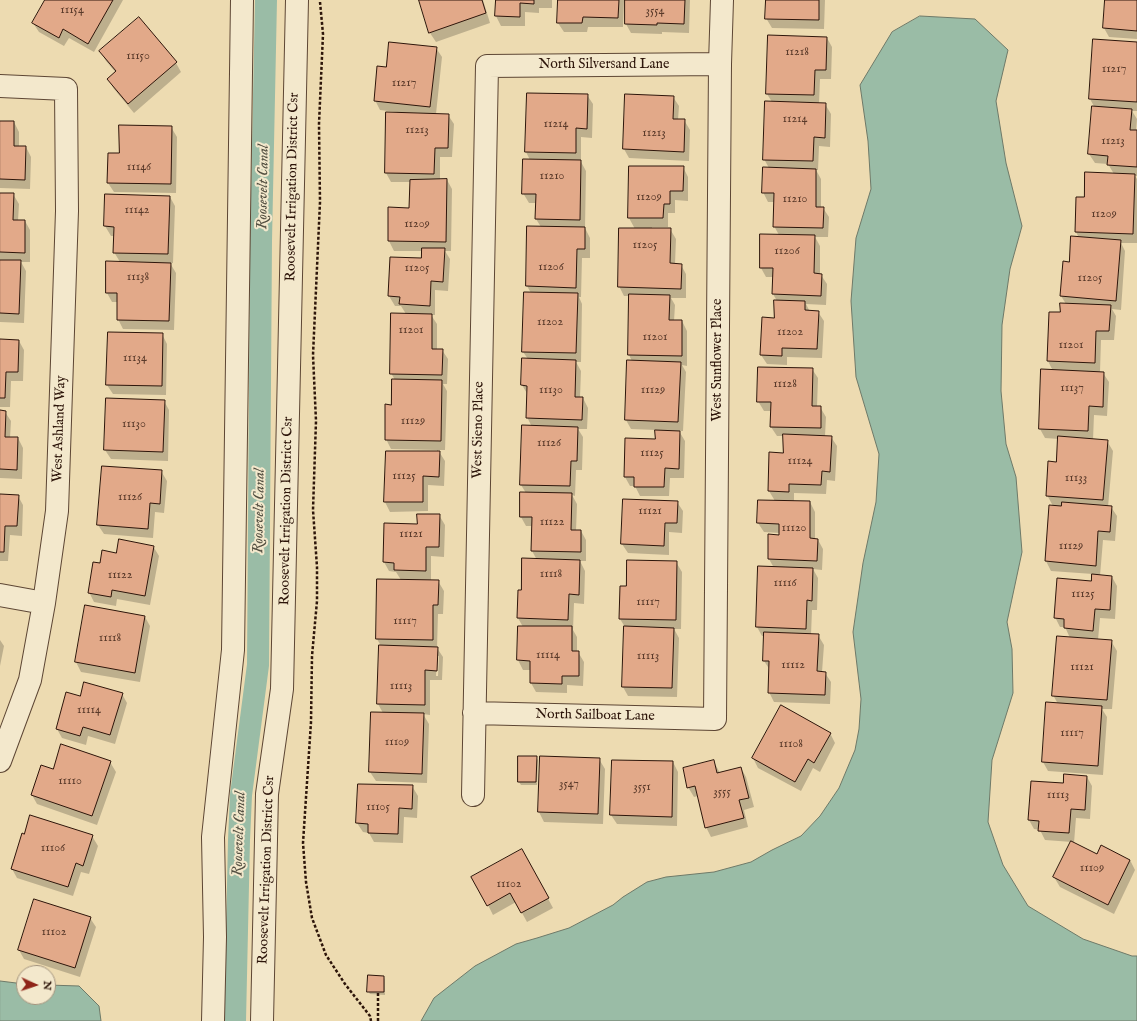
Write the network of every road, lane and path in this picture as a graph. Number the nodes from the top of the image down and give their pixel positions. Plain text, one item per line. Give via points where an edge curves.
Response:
1 (242, 0) edge
2 (297, 0) edge
3 (320, 0) edge
4 (722, 0) edge
5 (720, 64) junction
6 (487, 66) joint
7 (0, 86) edge
8 (0, 595) edge
9 (44, 603) junction
10 (474, 713) junction
11 (715, 719) joint
12 (0, 761) edge
13 (473, 795) dead end
14 (378, 992) dead end
15 (213, 1021) edge
16 (262, 1021) edge
17 (371, 1021) edge
18 (378, 1021) edge

1 - 15 street via 232,650 213,837
2 - 16 street, Roosevelt Irrigation District Csr via 284,646 282,689 267,794
3 - 17 path via 323,34 314,355 316,421 313,510 317,601 303,843 308,897 320,940 326,955
4 - 5 street, West Sunflower Place
5 - 6 street, North Silversand Lane
5 - 11 street, West Sunflower Place
6 - 10 street, West Sieno Place
7 - 9 street, West Ashland Way via 66,89 67,211 57,512
8 - 9 street
9 - 12 street, West Ashland Way via 30,680
10 - 11 street, North Sailboat Lane
10 - 13 street, West Sieno Place
14 - 18 path

